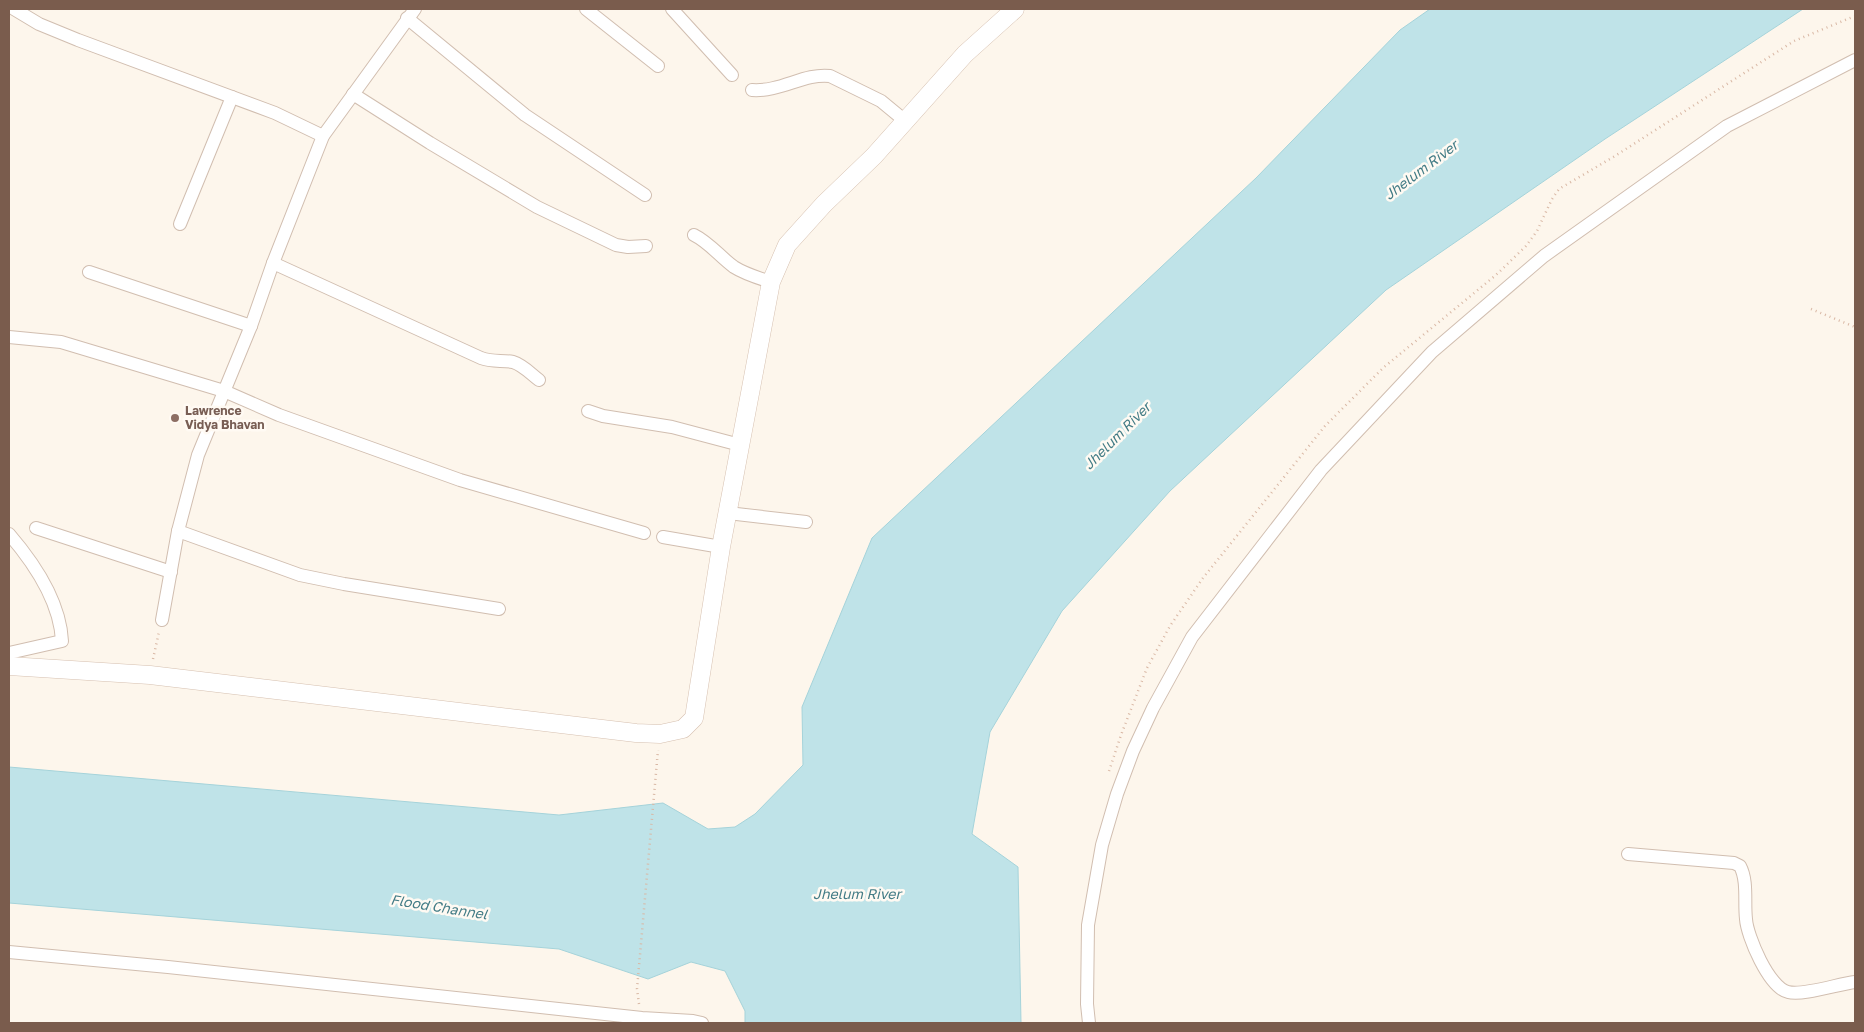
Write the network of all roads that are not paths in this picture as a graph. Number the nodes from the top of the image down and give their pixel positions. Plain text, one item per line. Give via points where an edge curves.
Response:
1 (14, 9) edge
2 (586, 9) edge
3 (672, 9) edge
4 (1015, 9) edge
5 (411, 13) edge
6 (1855, 60) edge
7 (658, 66) dead end
8 (732, 75) dead end
9 (752, 90) dead end
10 (353, 94) junction
11 (232, 97) junction
12 (904, 120) junction
13 (323, 136) junction
14 (644, 196) dead end
15 (180, 224) dead end
16 (694, 234) dead end
17 (646, 246) dead end
18 (273, 263) junction
19 (89, 272) dead end
20 (771, 282) junction
21 (251, 326) junction
22 (9, 337) edge
23 (539, 380) dead end
24 (224, 390) junction
25 (588, 412) dead end
26 (740, 445) junction
27 (728, 513) junction
28 (806, 522) dead end
29 (36, 528) dead end
30 (178, 531) junction
31 (644, 533) dead end
32 (9, 534) edge
33 (663, 537) dead end
34 (722, 547) junction
35 (171, 572) junction
36 (498, 609) dead end
37 (162, 620) road end
38 (9, 653) edge
39 (9, 666) edge
40 (1628, 854) dead end
41 (9, 952) edge
42 (1855, 982) edge
43 (702, 1023) edge
44 (1089, 1023) edge

1 - 11 street via 78,40
2 - 7 street
3 - 8 street
4 - 12 main road via 965,54
5 - 10 street
5 - 14 street via 525,115
6 - 44 street via 1727,126 1544,256 1432,352 1321,470 1192,637 1133,751 1102,844 1088,924
9 - 12 street via 772,89 821,75 830,76 881,101
10 - 13 street
10 - 17 street via 537,207 616,245
11 - 13 street
11 - 15 street
12 - 20 main road via 874,156 787,245
13 - 18 street
16 - 20 street via 732,266
18 - 21 street
18 - 23 street via 481,358 520,365
19 - 21 street
20 - 26 main road
21 - 24 street
22 - 24 street via 61,342
24 - 30 street via 198,455
24 - 31 street via 279,414 460,480
25 - 26 street via 672,427
26 - 27 main road
27 - 28 street
27 - 34 main road
29 - 35 street
30 - 35 street
30 - 36 street via 300,575
32 - 38 street via 47,588 62,641
33 - 34 street
34 - 39 main road via 694,718 683,730 660,734 150,675
35 - 37 street
40 - 42 street via 1740,866 1748,932 1760,960 1779,988 1797,993
41 - 43 street

